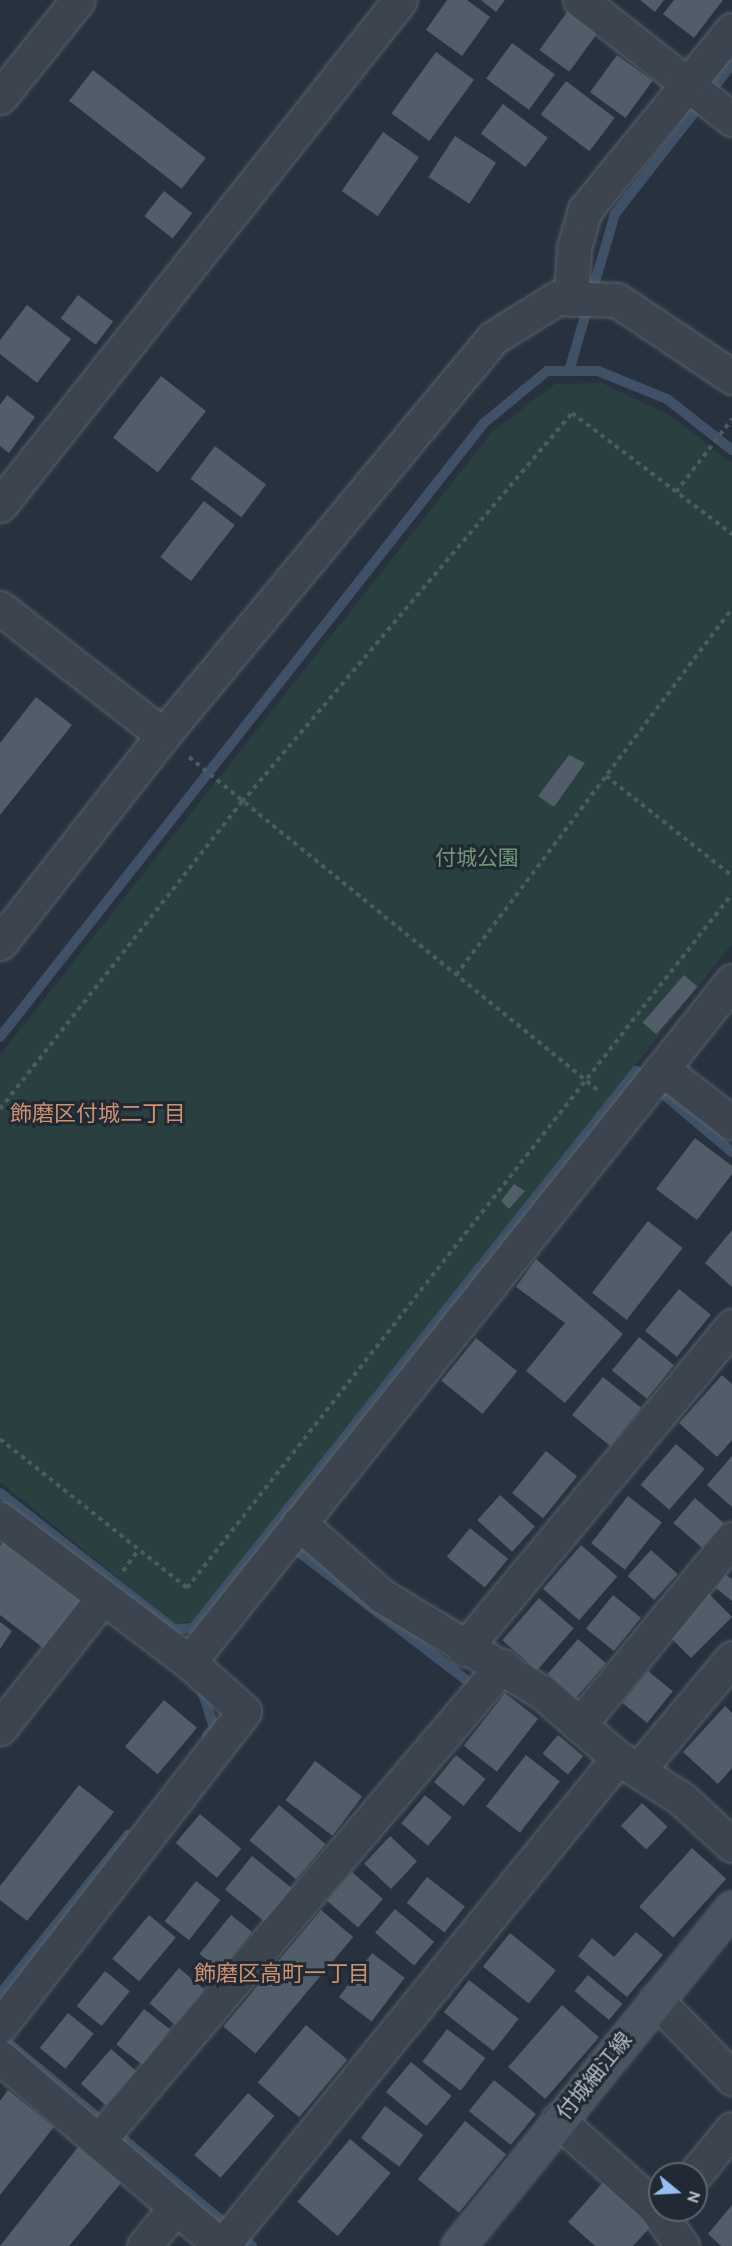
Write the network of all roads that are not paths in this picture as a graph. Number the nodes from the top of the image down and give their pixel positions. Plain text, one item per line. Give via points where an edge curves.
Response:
1 (78, 0) edge
2 (400, 0) edge
3 (580, 0) edge
4 (732, 30) edge
5 (688, 83) junction
6 (0, 97) edge
7 (732, 119) edge
8 (571, 299) junction
9 (732, 377) edge
10 (0, 505) edge
11 (0, 608) edge
12 (163, 735) junction
13 (0, 943) edge
14 (732, 981) edge
15 (662, 1068) junction
16 (732, 1123) edge
17 (732, 1326) edge
18 (0, 1519) edge
19 (298, 1523) junction
20 (732, 1539) edge
21 (101, 1600) junction
22 (464, 1649) junction
23 (732, 1658) edge
24 (189, 1662) junction
25 (502, 1666) junction
26 (579, 1725) junction
27 (0, 1728) edge
28 (629, 1763) junction
29 (732, 1845) edge
30 (732, 1908) edge
31 (656, 2000) junction
32 (0, 2026) edge
33 (0, 2057) edge
34 (732, 2078) edge
35 (558, 2120) junction
36 (732, 2129) edge
37 (98, 2141) junction
38 (705, 2162) edge
39 (648, 2200) edge
40 (176, 2207) junction
41 (668, 2222) edge
42 (144, 2246) edge
43 (222, 2246) edge
44 (458, 2246) edge
45 (682, 2246) edge

1 - 6 street
2 - 10 street
3 - 5 street
4 - 5 street
5 - 7 street
5 - 8 street via 585,210 574,248
8 - 9 street via 617,300
8 - 12 street via 557,298 493,338
11 - 12 street
12 - 13 street
14 - 15 street
15 - 16 street
15 - 19 street
17 - 22 street
18 - 21 street
19 - 22 street via 382,1596
19 - 24 street
20 - 26 street
21 - 24 street
21 - 27 street
22 - 25 street
23 - 28 street
24 - 32 street via 244,1711
25 - 26 street
25 - 37 street
26 - 28 street
28 - 29 street
28 - 43 street
30 - 31 main road, 付城細江線
31 - 34 street
31 - 35 main road, 付城細江線
33 - 37 street
35 - 39 street
35 - 44 main road, 付城細江線
36 - 38 street
37 - 40 street
40 - 42 street
40 - 43 street
41 - 45 street

